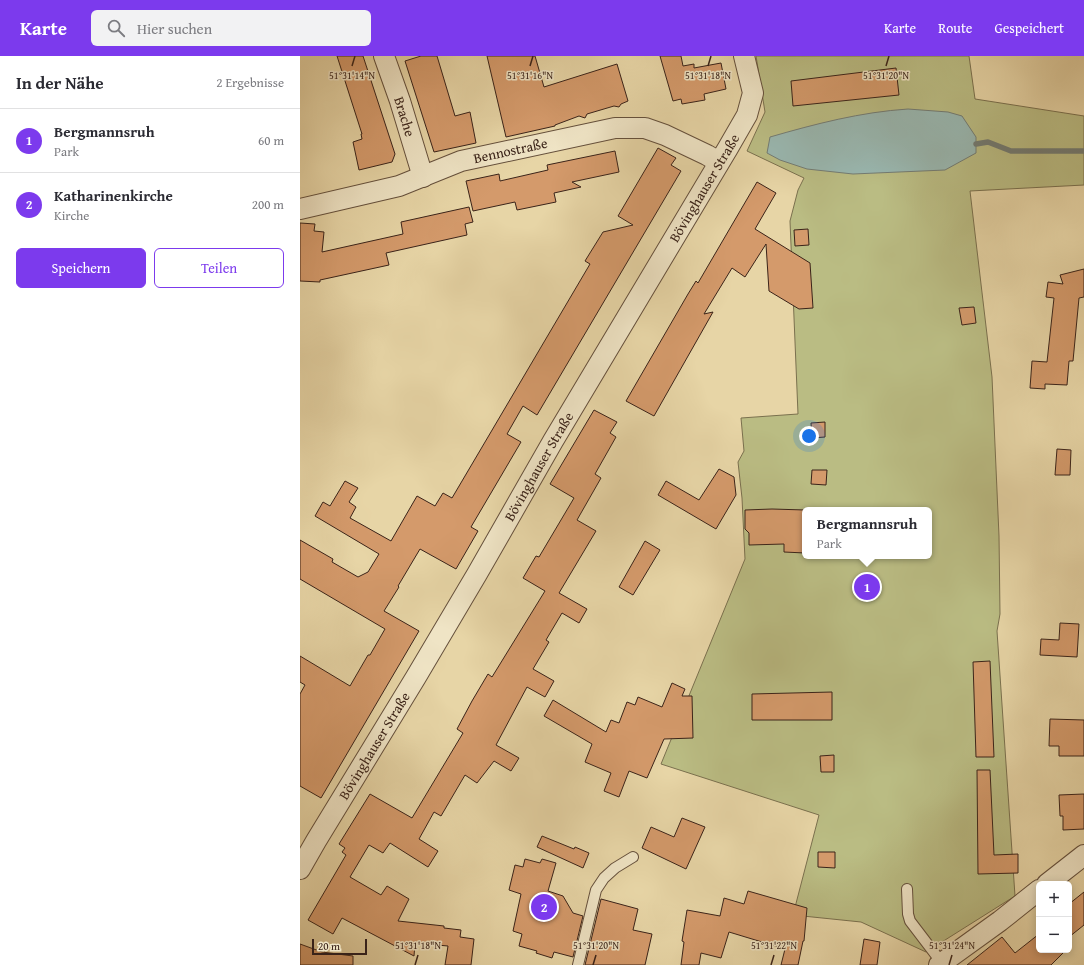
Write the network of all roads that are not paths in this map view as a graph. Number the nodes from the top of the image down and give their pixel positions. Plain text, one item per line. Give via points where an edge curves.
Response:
1 (384, 56) edge
2 (744, 56) edge
3 (719, 162) junction
4 (423, 177) junction
5 (300, 209) edge
6 (1083, 856) edge
7 (633, 857) dead end
8 (300, 869) edge
9 (1051, 881) edge
10 (907, 889) dead end
11 (1036, 892) edge
12 (941, 964) edge
13 (578, 965) edge

1 - 4 street, Brache
2 - 3 street, Bövinghauser Straße via 753,93 747,115
3 - 4 street, Bennostraße via 645,128 615,128 461,161
3 - 8 street, Bövinghauser Straße
4 - 5 street, Bennostraße via 399,186
6 - 9 street
7 - 13 lane via 615,868 596,890
10 - 12 lane via 910,921
11 - 12 street

